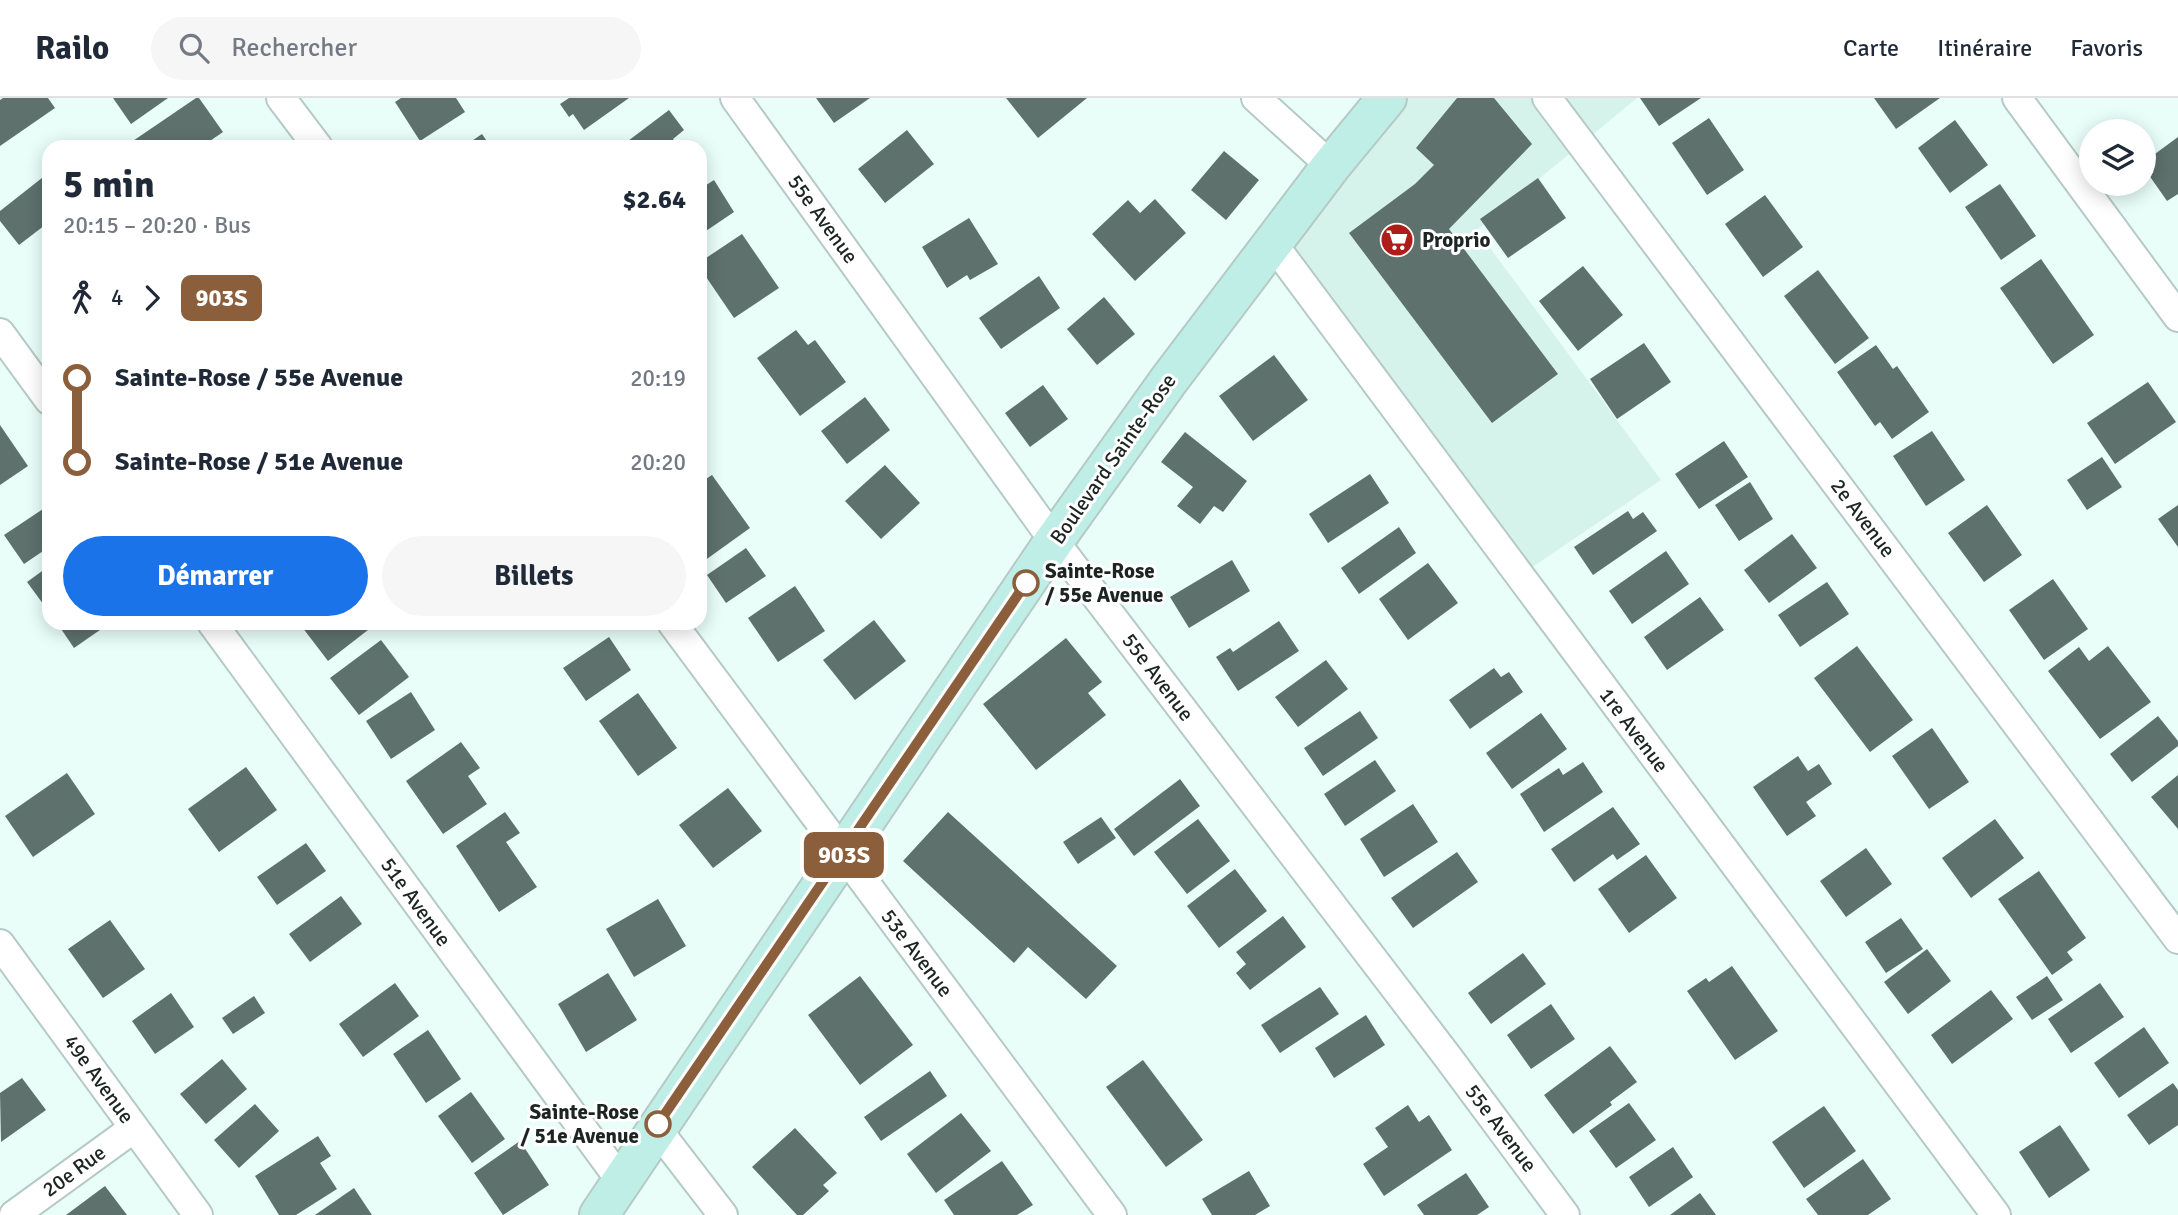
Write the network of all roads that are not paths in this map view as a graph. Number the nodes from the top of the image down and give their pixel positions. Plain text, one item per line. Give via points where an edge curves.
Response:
1 (281, 98) edge
2 (735, 98) edge
3 (1256, 98) edge
4 (1387, 98) edge
5 (1547, 98) edge
6 (2017, 98) edge
7 (313, 140) edge
8 (1331, 166) junction
9 (1273, 244) junction
10 (2178, 317) edge
11 (0, 333) edge
12 (42, 390) edge
13 (1055, 541) junction
14 (217, 630) edge
15 (677, 630) edge
16 (844, 854) junction
17 (2178, 939) edge
18 (0, 944) edge
19 (134, 1128) junction
20 (656, 1128) junction
21 (621, 1181) junction
22 (14, 1215) edge
23 (198, 1215) edge
24 (599, 1215) edge
25 (723, 1215) edge
26 (1112, 1215) edge
27 (1565, 1215) edge
28 (1996, 1215) edge

1 - 7 street
2 - 13 street, 55e Avenue
3 - 8 street
4 - 8 street, Boulevard Sainte-Rose
5 - 17 street, 2e Avenue
6 - 10 street
8 - 9 street, Boulevard Sainte-Rose
9 - 13 street, Boulevard Sainte-Rose
9 - 28 street, 1re Avenue
11 - 12 street
13 - 16 street, Boulevard Sainte-Rose
13 - 27 street, 55e Avenue
14 - 21 street, 51e Avenue
15 - 16 street, 53e Avenue
16 - 20 street, Boulevard Sainte-Rose
16 - 26 street, 53e Avenue
18 - 19 street, 49e Avenue
19 - 22 street, 20e Rue
19 - 23 street, 49e Avenue
20 - 21 street, Boulevard Sainte-Rose
20 - 25 street
21 - 24 street, Boulevard Sainte-Rose

